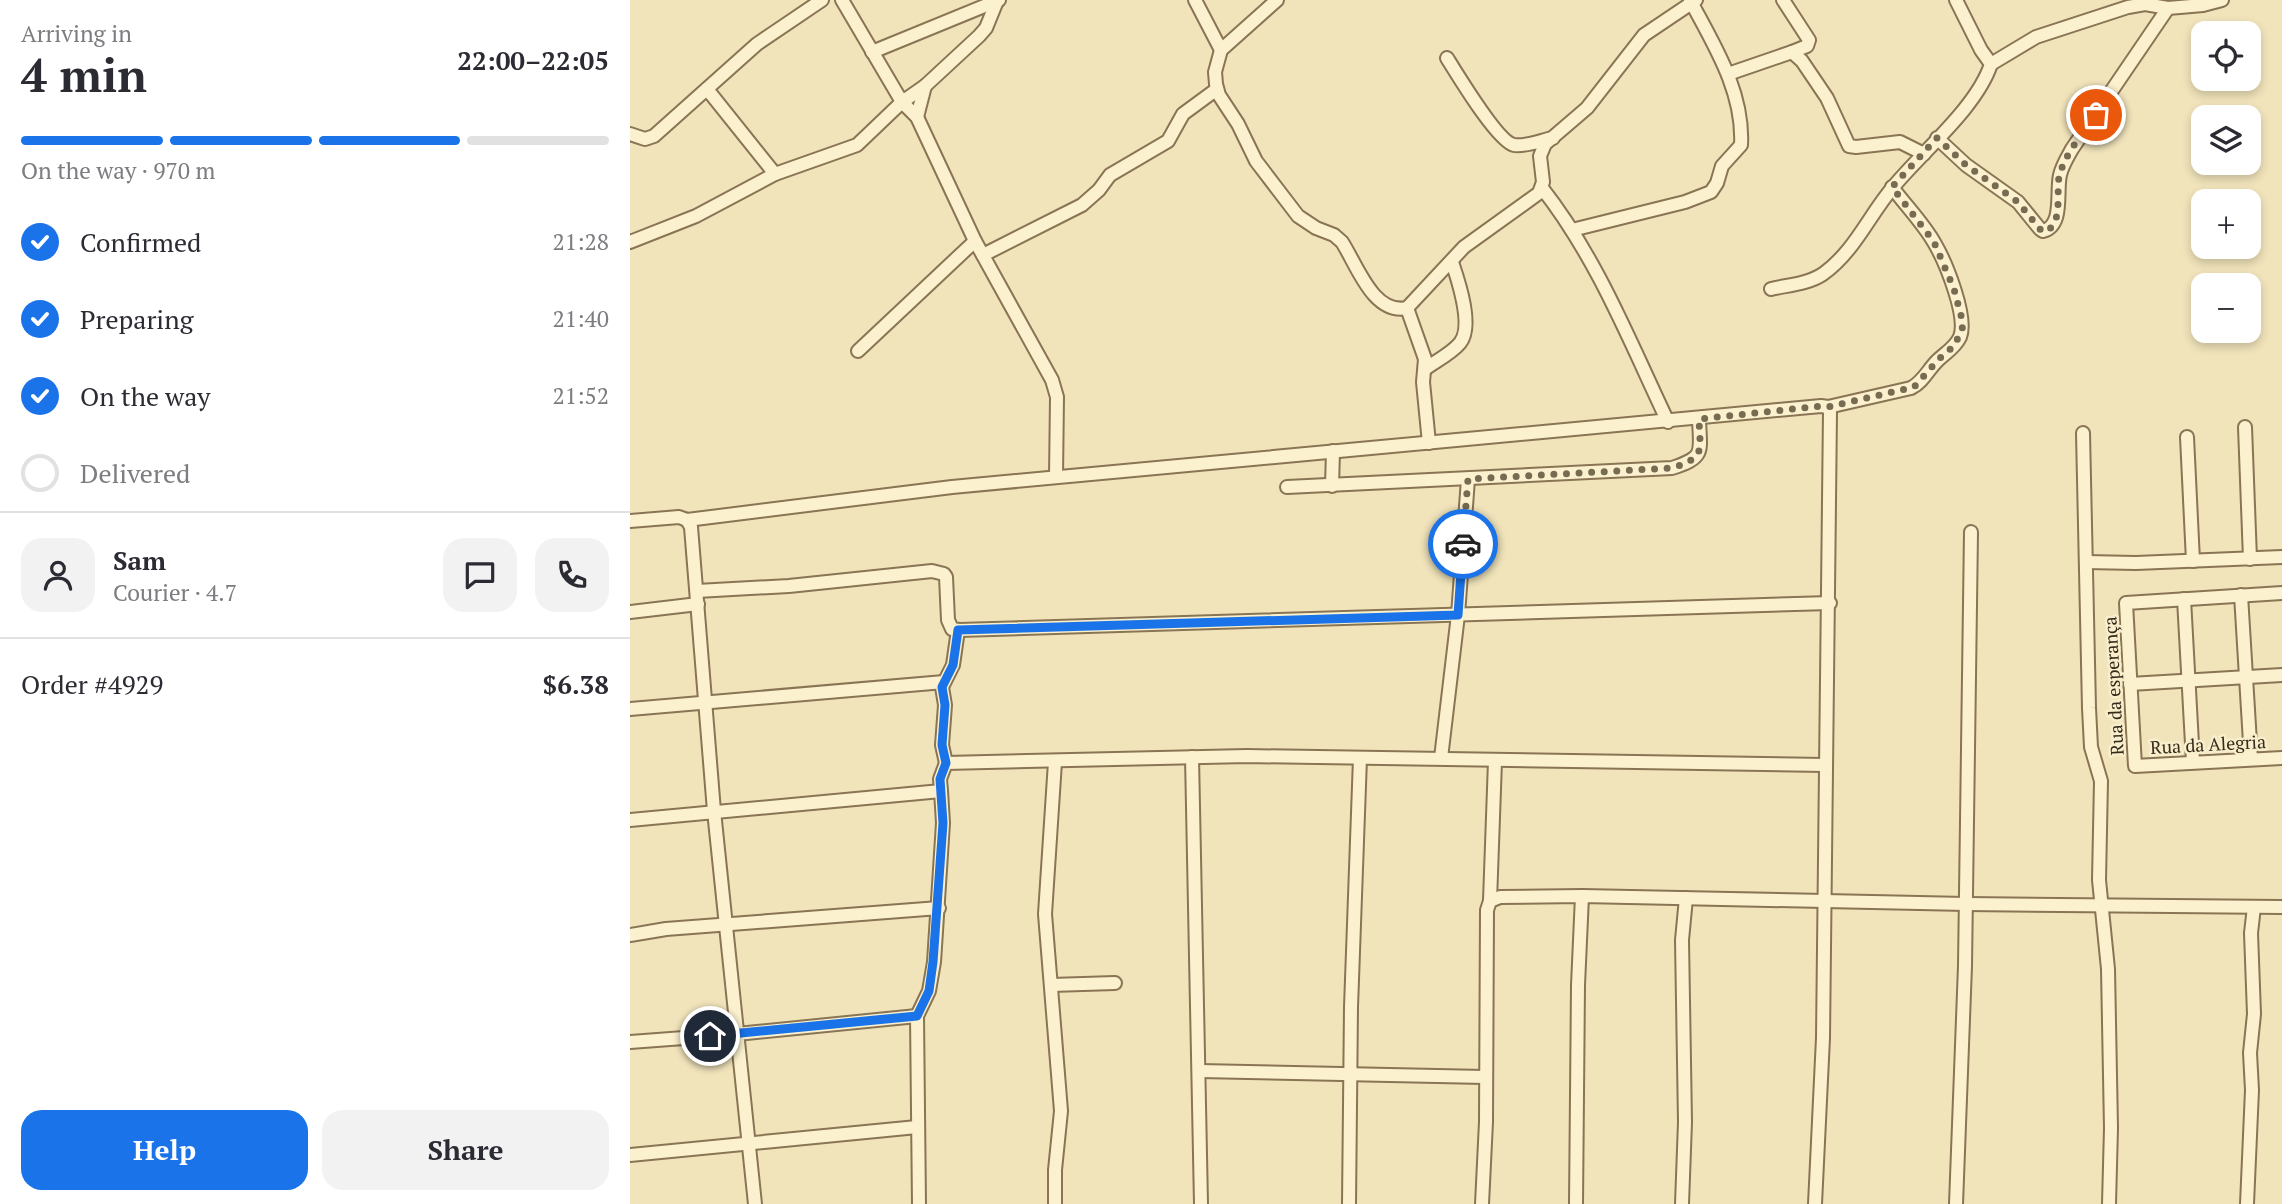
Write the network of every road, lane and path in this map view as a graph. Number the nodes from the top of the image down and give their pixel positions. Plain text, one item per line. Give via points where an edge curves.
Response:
1 (822, 0) edge
2 (842, 0) edge
3 (998, 0) edge
4 (1195, 0) edge
5 (1277, 0) edge
6 (1783, 0) edge
7 (1956, 0) edge
8 (2221, 0) edge
9 (1692, 1) edge
10 (978, 4) edge
11 (2168, 8) junction
12 (1221, 50) junction
13 (872, 52) junction
14 (1792, 52) junction
15 (1447, 58) dead end
16 (1991, 64) junction
17 (1728, 74) junction
18 (925, 86) junction
19 (707, 89) junction
20 (1217, 89) junction
21 (902, 102) junction
22 (917, 117) junction
23 (630, 134) edge
24 (1553, 138) junction
25 (1937, 138) junction
26 (1924, 154) junction
27 (775, 174) junction
28 (1892, 187) junction
29 (1542, 188) junction
30 (1572, 230) junction
31 (975, 241) junction
32 (630, 242) edge
33 (983, 256) junction
34 (1452, 262) junction
35 (1771, 289) dead end
36 (1407, 308) junction
37 (858, 352) dead end
38 (1425, 369) junction
39 (1828, 407) junction
40 (1699, 419) junction
41 (1668, 422) junction
42 (2245, 427) dead end
43 (2083, 433) dead end
44 (2187, 438) dead end
45 (1429, 443) junction
46 (1333, 452) junction
47 (1056, 477) junction
48 (1468, 479) junction
49 (1332, 486) junction
50 (1287, 487) dead end
51 (687, 520) junction
52 (630, 521) edge
53 (1971, 532) dead end
54 (2282, 557) edge
55 (2250, 559) junction
56 (2193, 561) junction
57 (2086, 562) junction
58 (2282, 593) edge
59 (2241, 595) junction
60 (698, 598) junction
61 (2183, 599) junction
62 (1830, 603) junction
63 (630, 612) edge
64 (1458, 615) junction
65 (958, 630) junction
66 (2282, 676) edge
67 (2247, 677) junction
68 (2188, 680) junction
69 (944, 682) junction
70 (2130, 684) junction
71 (706, 702) junction
72 (630, 709) edge
73 (1192, 757) junction
74 (1360, 758) junction
75 (1441, 758) junction
76 (2282, 758) edge
77 (2251, 760) junction
78 (1495, 761) junction
79 (1055, 762) junction
80 (2193, 762) junction
81 (946, 763) junction
82 (1825, 765) junction
83 (2135, 766) joint
84 (941, 791) junction
85 (714, 811) junction
86 (630, 820) edge
87 (1582, 896) junction
88 (1686, 898) junction
89 (1490, 901) junction
90 (1826, 902) junction
91 (1966, 904) junction
92 (2102, 904) junction
93 (2254, 907) junction
94 (2282, 907) edge
95 (939, 908) junction
96 (727, 924) junction
97 (630, 935) edge
98 (1115, 983) dead end
99 (1051, 985) junction
100 (917, 1016) junction
101 (737, 1034) junction
102 (630, 1042) edge
103 (1200, 1071) junction
104 (1350, 1074) junction
105 (1485, 1077) junction
106 (917, 1127) junction
107 (749, 1143) junction
108 (630, 1155) edge
109 (755, 1204) edge
110 (919, 1204) edge
111 (1055, 1204) edge
112 (1201, 1204) edge
113 (1349, 1204) edge
114 (1482, 1204) edge
115 (1576, 1204) edge
116 (1682, 1204) edge
117 (1815, 1204) edge
118 (1956, 1204) edge
119 (2109, 1204) edge
120 (2247, 1204) edge

1 - 19 street via 765,37
2 - 13 street
3 - 10 street
3 - 18 street via 983,32
4 - 12 street
5 - 12 street
6 - 14 street via 1809,40 1807,46
7 - 16 street
8 - 11 street
9 - 17 street
9 - 24 street via 1644,35 1587,108
10 - 13 street
11 - 16 street via 2145,4 2056,29
11 - 25 street via 2072,149 2060,175 2054,225 2048,230 2043,232 2018,202
12 - 20 street via 1215,72
13 - 21 street
14 - 17 street
14 - 26 street via 1827,98 1849,146 1900,142
15 - 24 street via 1507,142 1517,145
16 - 25 street via 1972,97
17 - 30 street via 1741,145 1722,166 1711,192
18 - 21 street
18 - 22 street
19 - 23 street via 654,136 645,139
19 - 27 street
20 - 33 street via 1183,114 1168,141 1110,176 1082,205
20 - 36 street via 1256,161 1298,216 1342,242 1381,302 1395,309
21 - 22 street
21 - 27 street via 849,149
22 - 31 street
24 - 29 street via 1540,156
25 - 26 street
26 - 28 street
27 - 32 street via 686,221
28 - 35 street via 1856,242 1822,274
28 - 39 street via 1934,242 1954,289 1962,330 1954,346 1914,387
29 - 30 street
29 - 34 street via 1464,247
30 - 41 street
31 - 33 street
31 - 37 street
33 - 47 street via 1055,388
34 - 36 street
34 - 38 street via 1464,305 1463,339
36 - 38 street
38 - 45 street
39 - 40 street
39 - 62 street
40 - 41 street
40 - 48 street via 1699,454 1672,468
41 - 45 street
42 - 55 street
43 - 57 street
44 - 56 street
45 - 46 street
46 - 47 street
46 - 49 street
47 - 51 street
48 - 49 street
48 - 64 street
49 - 50 street
51 - 52 street
51 - 60 street
53 - 91 street
54 - 55 street
55 - 56 street
56 - 57 street
57 - 92 street via 2091,747 2101,781
58 - 59 street
59 - 61 street
59 - 67 street
60 - 63 street
60 - 65 street via 932,571 946,577 948,620 952,629
60 - 71 street
61 - 68 street
61 - 70 street, Rua da esperança via 2126,603
62 - 64 street
62 - 82 street
64 - 65 street
64 - 75 street
65 - 69 street via 953,665
66 - 67 street
67 - 68 street
67 - 77 street
68 - 70 street
68 - 80 street
69 - 71 street
69 - 81 street via 942,745
70 - 83 street, Rua da esperança
71 - 72 street
71 - 85 street
73 - 74 street
73 - 79 street
73 - 103 street
74 - 75 street
74 - 104 street
75 - 78 street
76 - 77 street, Rua da Alegria
77 - 80 street, Rua da Alegria
78 - 82 street
78 - 89 street
79 - 81 street
79 - 99 street via 1045,914
80 - 83 street, Rua da Alegria
81 - 84 street
82 - 90 street
84 - 85 street
84 - 95 street
85 - 86 street
85 - 96 street
87 - 88 street
87 - 89 street
87 - 115 street
88 - 90 street
88 - 116 street
89 - 105 street
90 - 91 street
90 - 117 street
91 - 92 street
91 - 118 street
92 - 93 street
92 - 119 street via 2108,969
93 - 94 street
93 - 120 street
95 - 96 street
95 - 100 street via 929,991
96 - 97 street
96 - 101 street
98 - 99 street
99 - 111 street via 1061,1111
100 - 101 street
100 - 106 street
101 - 102 street
101 - 107 street
103 - 104 street
103 - 112 street
104 - 105 street
104 - 113 street
105 - 114 street
106 - 107 street
106 - 110 street
107 - 108 street
107 - 109 street

